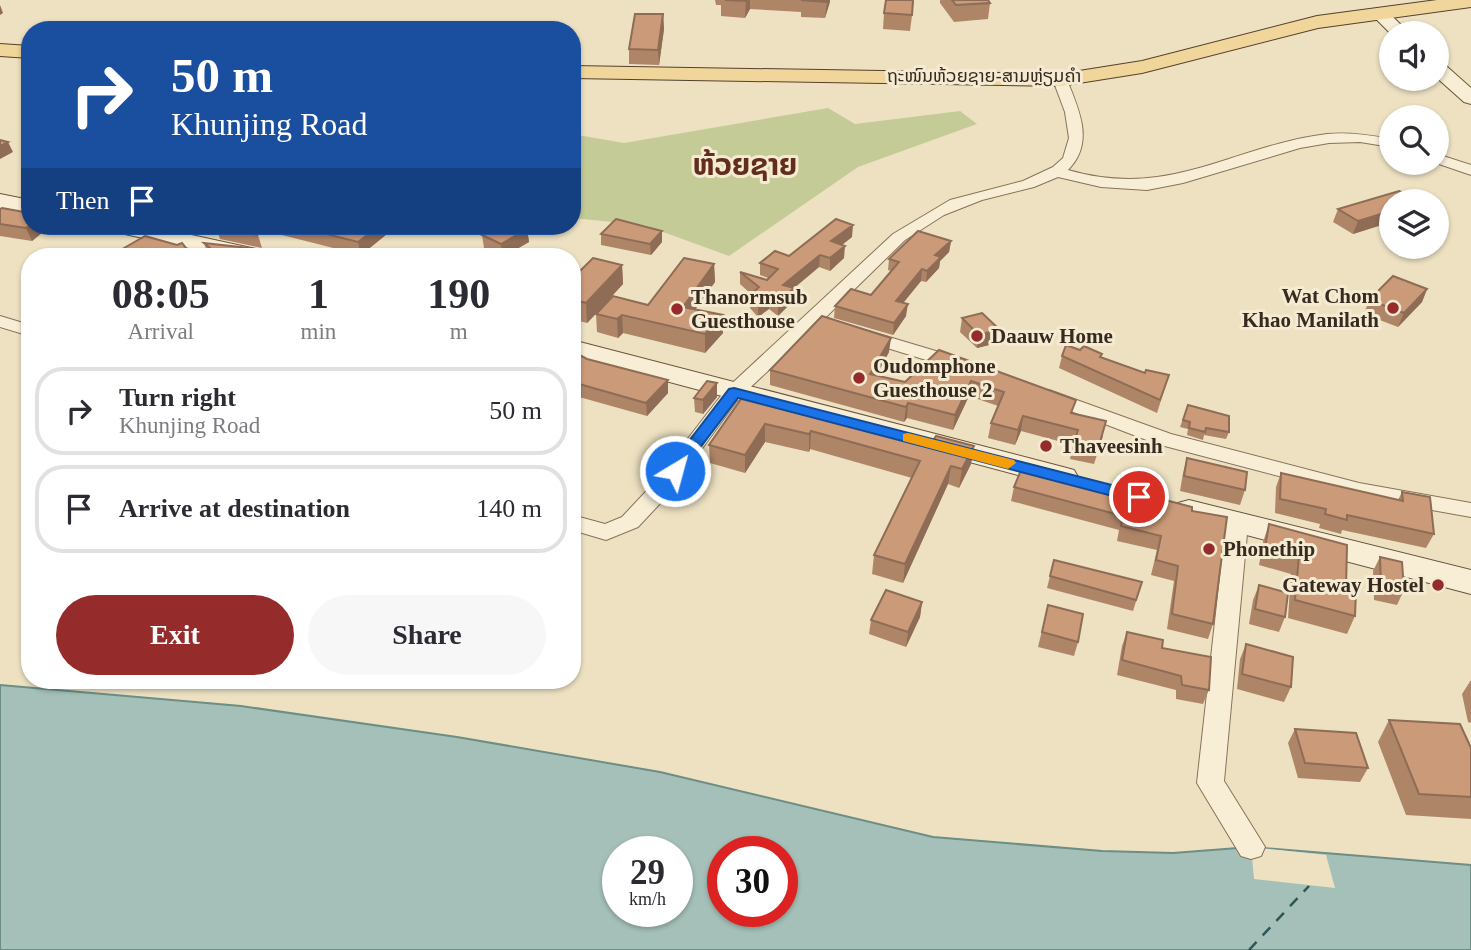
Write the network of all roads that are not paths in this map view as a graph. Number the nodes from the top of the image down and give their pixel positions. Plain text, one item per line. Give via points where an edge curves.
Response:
1 (1471, 1) edge
2 (1380, 14) junction
3 (1387, 21) edge
4 (0, 50) edge
5 (21, 51) edge
6 (581, 72) edge
7 (1449, 79) edge
8 (1060, 80) junction
9 (1471, 98) edge
10 (1379, 141) edge
11 (1449, 162) edge
12 (1471, 170) edge
13 (1057, 172) junction
14 (0, 201) edge
15 (21, 205) edge
16 (161, 235) edge
17 (220, 248) edge
18 (814, 320) junction
19 (0, 321) edge
20 (21, 328) edge
21 (581, 350) edge
22 (982, 372) edge
23 (1030, 389) edge
24 (735, 393) junction
25 (1094, 486) edge
26 (1159, 503) edge
27 (1471, 510) edge
28 (1237, 523) junction
29 (581, 525) edge
30 (1471, 582) edge
31 (1251, 847) dead end

1 - 2 main road, ຖະໜົນຫ້ວຍຊາຍ-ສາມຫຼ່ຽມຄຳ
2 - 3 main road
2 - 8 main road, ຖະໜົນຫ້ວຍຊາຍ-ສາມຫຼ່ຽມຄຳ via 1281,30 1142,67
4 - 5 main road
6 - 8 main road, ຖະໜົນຫ້ວຍຊາຍ-ສາມຫຼ່ຽມຄຳ
7 - 9 main road
8 - 13 street via 1077,126 1075,149
10 - 13 street via 1319,139 1148,185 1106,184
11 - 12 street
13 - 18 street via 967,198 920,221
14 - 15 main road
16 - 17 main road
18 - 22 street
18 - 24 street
19 - 20 street
21 - 24 main road
23 - 27 street via 1164,439 1359,490
24 - 25 main road
24 - 29 street via 631,522 606,532
26 - 28 main road
28 - 30 main road
28 - 31 street via 1210,783

